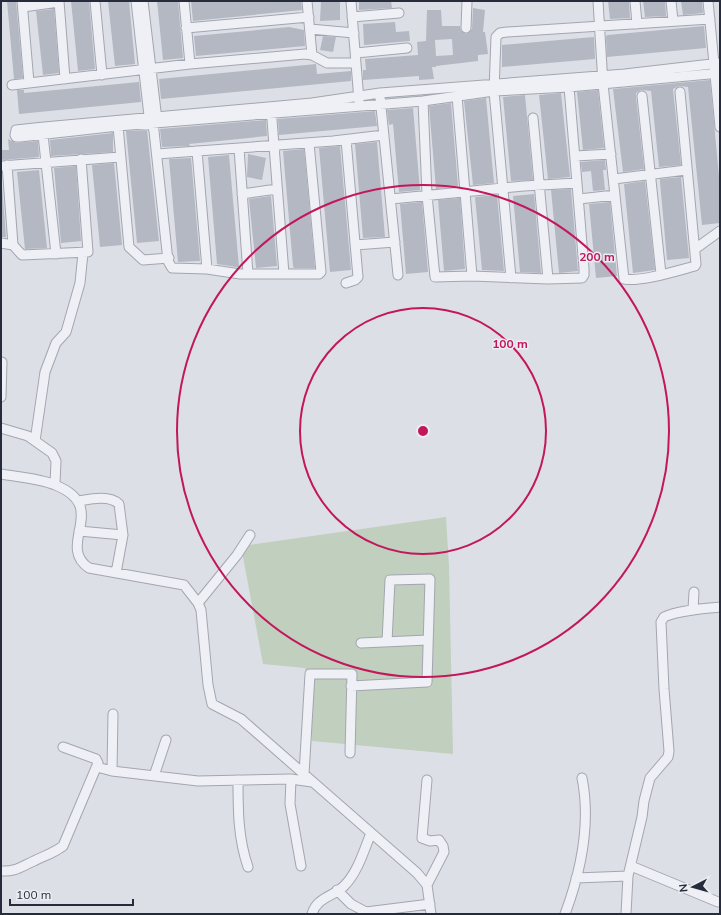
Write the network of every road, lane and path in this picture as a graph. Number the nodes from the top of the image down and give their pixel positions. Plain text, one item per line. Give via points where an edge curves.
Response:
1 (95, 1) edge
2 (136, 1) edge
3 (143, 1) edge
4 (184, 1) edge
5 (307, 1) edge
6 (351, 1) edge
7 (467, 1) edge
8 (598, 1) edge
9 (635, 1) edge
10 (671, 1) edge
11 (708, 1) edge
12 (59, 2) edge
13 (22, 4) edge
14 (399, 13) dead end
15 (309, 17) junction
16 (352, 17) junction
17 (710, 19) junction
18 (673, 21) junction
19 (637, 24) junction
20 (601, 26) junction
21 (186, 28) junction
22 (466, 28) dead end
23 (310, 29) junction
24 (354, 33) junction
25 (407, 48) dead end
26 (356, 53) junction
27 (312, 54) junction
28 (356, 63) junction
29 (190, 64) junction
30 (717, 64) edge
31 (146, 69) junction
32 (717, 73) edge
33 (102, 75) junction
34 (66, 79) junction
35 (603, 80) junction
36 (29, 83) junction
37 (12, 85) dead end
38 (494, 87) junction
39 (569, 87) junction
40 (680, 92) dead end
41 (380, 93) junction
42 (457, 96) junction
43 (642, 96) dead end
44 (359, 100) junction
45 (423, 101) junction
46 (380, 103) junction
47 (719, 104) edge
48 (271, 109) junction
49 (533, 118) dead end
50 (153, 122) junction
51 (118, 126) junction
52 (720, 126) edge
53 (43, 134) junction
54 (384, 135) junction
55 (346, 140) junction
56 (310, 143) junction
57 (274, 145) junction
58 (239, 148) junction
59 (197, 151) junction
60 (157, 154) junction
61 (610, 154) junction
62 (575, 156) junction
63 (120, 157) junction
64 (81, 159) junction
65 (45, 162) junction
66 (4, 166) edge
67 (686, 170) junction
68 (650, 176) junction
69 (614, 180) junction
70 (577, 183) junction
71 (540, 185) junction
72 (502, 188) junction
73 (277, 189) junction
74 (465, 191) junction
75 (242, 194) junction
76 (427, 195) junction
77 (615, 195) junction
78 (390, 198) junction
79 (579, 199) junction
80 (720, 231) edge
81 (395, 242) junction
82 (1, 243) edge
83 (13, 245) junction
84 (355, 245) junction
85 (695, 249) junction
86 (83, 253) junction
87 (56, 254) junction
88 (168, 258) junction
89 (207, 269) junction
90 (248, 274) junction
91 (284, 274) junction
92 (661, 274) junction
93 (398, 275) dead end
94 (472, 276) junction
95 (511, 278) junction
96 (548, 280) junction
97 (346, 283) dead end
98 (2, 362) dead end
99 (1, 397) edge
100 (1, 428) edge
101 (35, 440) junction
102 (1, 474) edge
103 (55, 484) junction
104 (79, 501) junction
105 (79, 531) junction
106 (123, 535) junction
107 (250, 535) dead end
108 (116, 573) junction
109 (694, 592) dead end
110 (198, 603) junction
111 (720, 607) edge
112 (693, 609) junction
113 (428, 640) junction
114 (387, 642) junction
115 (361, 643) dead end
116 (352, 686) junction
117 (113, 714) dead end
118 (166, 740) dead end
119 (63, 747) dead end
120 (350, 753) dead end
121 (97, 767) junction
122 (112, 771) junction
123 (304, 774) junction
124 (154, 776) junction
125 (291, 778) junction
126 (582, 778) dead end
127 (238, 780) junction
128 (427, 780) dead end
129 (312, 782) junction
130 (371, 833) junction
131 (301, 866) dead end
132 (631, 866) junction
133 (248, 867) dead end
134 (1, 871) edge
135 (628, 876) junction
136 (576, 878) junction
137 (427, 885) junction
138 (337, 890) junction
139 (718, 902) dead end
140 (430, 904) junction
141 (366, 913) edge
142 (312, 914) edge
143 (431, 914) edge
144 (565, 914) edge
145 (626, 914) edge

1 - 33 street
2 - 31 street
3 - 31 street
4 - 21 street
5 - 15 street
6 - 16 street
7 - 22 street
8 - 20 street
9 - 19 street
10 - 18 street
11 - 17 street
12 - 13 street
12 - 34 street
13 - 36 street
14 - 16 street
15 - 21 street
15 - 23 street
16 - 24 street
17 - 18 street
17 - 30 street
18 - 19 street
19 - 20 street
20 - 35 street
20 - 38 street via 500,33 494,41
21 - 29 street
23 - 24 street
23 - 27 street
24 - 26 street
25 - 26 street
26 - 28 street
27 - 28 street via 327,63
27 - 29 street
28 - 44 street
29 - 31 street
30 - 32 street
30 - 35 street
31 - 33 street
31 - 50 street
32 - 35 street
32 - 47 street
33 - 34 street
34 - 36 street
35 - 38 street
35 - 39 street
35 - 61 street
36 - 37 street
38 - 39 street
38 - 41 street
38 - 42 street
38 - 72 street
39 - 62 street
40 - 67 street
41 - 44 street
41 - 46 street
42 - 45 street
42 - 74 street
43 - 68 street
44 - 46 street
44 - 48 street
45 - 46 street
45 - 76 street
46 - 54 street
47 - 52 street
48 - 50 street
48 - 57 street
49 - 71 street
50 - 51 street
50 - 53 street via 44,126 16,130 15,135 18,137
50 - 60 street
51 - 53 street
51 - 63 street
53 - 65 street
54 - 55 street
54 - 78 street
55 - 56 street
55 - 84 street
56 - 57 street
56 - 91 street via 321,272 313,275
57 - 58 street
57 - 73 street
58 - 59 street
58 - 75 street
59 - 60 street
59 - 89 street
60 - 88 street
61 - 62 street
61 - 69 street
62 - 70 street
63 - 64 street
63 - 88 street via 129,247 142,260
64 - 65 street
64 - 86 street via 89,251
65 - 66 street
65 - 87 street
66 - 83 street
67 - 68 street
67 - 85 street
68 - 69 street
68 - 92 street
69 - 77 street
70 - 71 street
70 - 79 street
71 - 72 street
71 - 96 street
72 - 74 street
72 - 95 street
73 - 75 street
73 - 91 street
74 - 76 street
74 - 94 street
75 - 90 street
76 - 78 street
76 - 94 street via 435,277
77 - 79 street
77 - 92 street via 622,277 630,280
78 - 81 street
79 - 96 street via 584,275 582,278
80 - 85 street
81 - 84 street
81 - 93 street
82 - 83 street
83 - 87 street via 22,255
84 - 97 street via 358,276
85 - 92 street via 697,262 694,266
86 - 87 street
86 - 101 street via 80,283 66,332 56,343 45,372
88 - 89 street via 172,268
89 - 90 street
90 - 91 street
94 - 95 street
95 - 96 street
98 - 99 street
100 - 101 street
101 - 103 street via 56,461
102 - 103 street
103 - 104 street via 73,494
104 - 105 street
104 - 106 street via 114,499 121,508
105 - 106 street
105 - 108 street via 76,554 81,563 89,568
106 - 108 street
107 - 110 street
108 - 110 street via 184,585
109 - 112 street
110 - 123 street via 212,704 241,719
111 - 112 street
112 - 132 street via 669,614 661,622 669,751 668,757 650,778
113 - 114 street
113 - 114 street via 430,579 390,580
113 - 116 street via 427,682
114 - 115 street
116 - 120 street
116 - 123 street via 352,674 310,674
117 - 122 street
118 - 124 street
119 - 121 street via 96,759
121 - 122 street
121 - 134 street via 63,846 51,855 20,869
122 - 124 street
123 - 129 street
124 - 127 street via 198,781
125 - 127 street
125 - 129 street
125 - 131 street via 290,804
126 - 136 street via 587,816
127 - 133 street via 241,847
128 - 137 street via 422,838 439,840 444,852
129 - 130 street
130 - 137 street
130 - 138 street via 356,869 344,886
132 - 135 street
132 - 139 street
135 - 136 street
135 - 145 street
136 - 144 street
137 - 140 street
138 - 141 street via 351,904
138 - 142 street via 317,903
140 - 141 street
140 - 143 street

